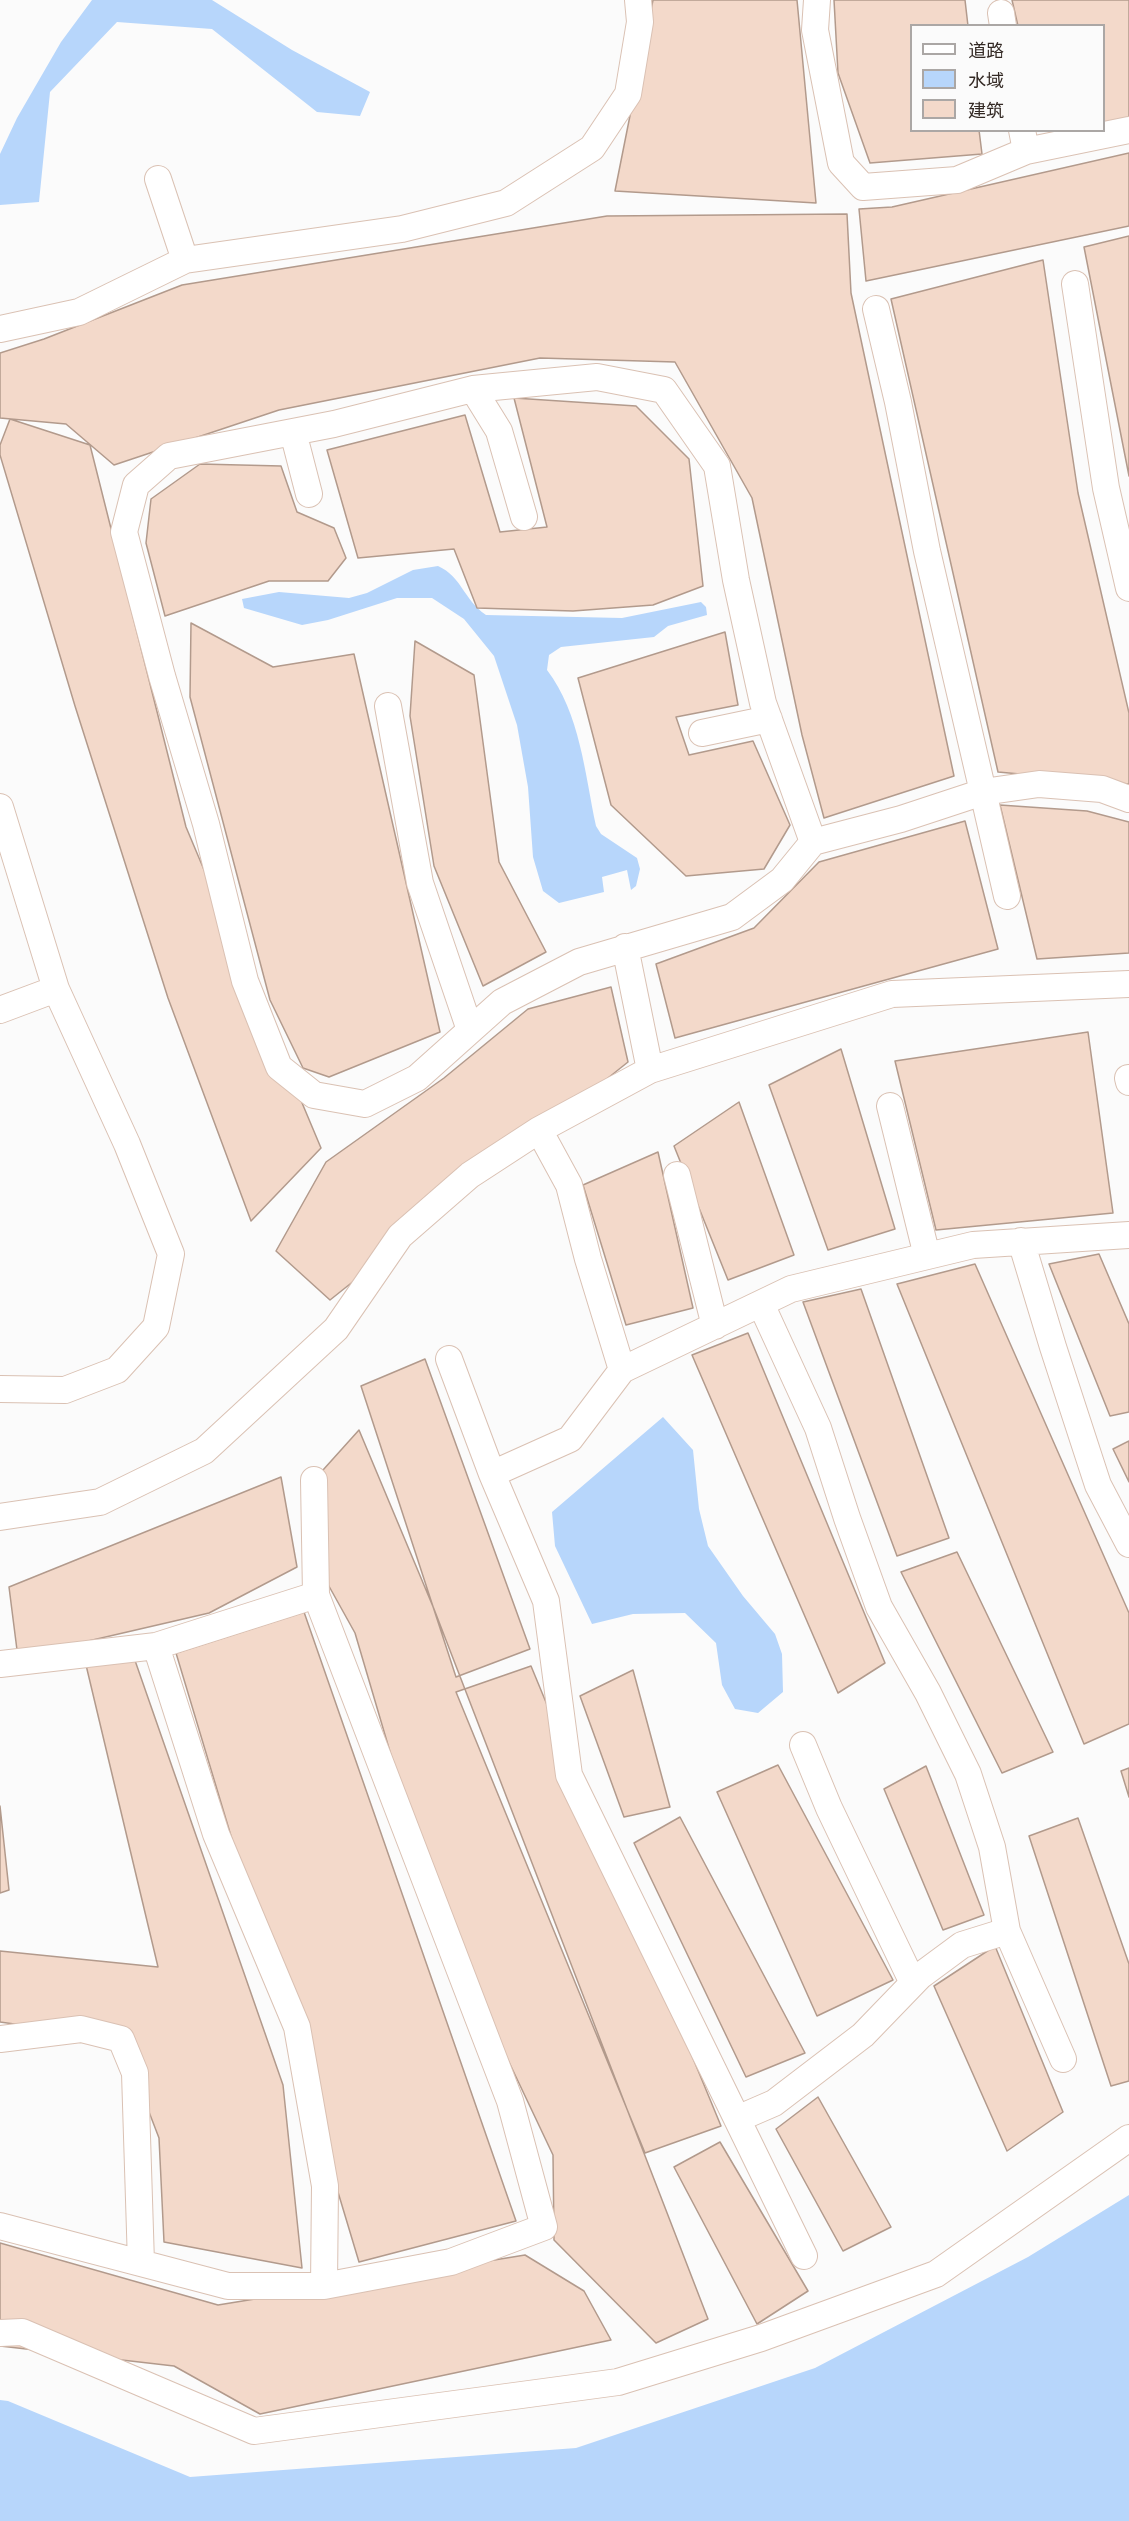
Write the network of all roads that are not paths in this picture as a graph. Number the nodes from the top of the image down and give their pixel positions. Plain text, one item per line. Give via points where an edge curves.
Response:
1 (638, 0) edge
2 (817, 0) edge
3 (1129, 130) edge
4 (1024, 141) edge
5 (158, 179) dead end
6 (185, 260) junction
7 (1075, 284) dead end
8 (876, 309) dead end
9 (0, 329) edge
10 (473, 389) junction
11 (293, 432) junction
12 (309, 494) dead end
13 (524, 517) dead end
14 (1129, 588) edge
15 (388, 705) dead end
16 (769, 719) junction
17 (702, 733) dead end
18 (982, 792) junction
19 (1129, 799) edge
20 (0, 807) edge
21 (813, 842) junction
22 (1006, 896) dead end
23 (625, 947) junction
24 (1129, 984) edge
25 (56, 989) junction
26 (0, 1010) edge
27 (470, 1030) junction
28 (650, 1070) junction
29 (890, 1106) dead end
30 (539, 1130) junction
31 (677, 1174) dead end
32 (1129, 1235) edge
33 (1021, 1241) junction
34 (927, 1256) junction
35 (761, 1304) junction
36 (715, 1326) junction
37 (449, 1359) dead end
38 (622, 1370) junction
39 (0, 1389) edge
40 (492, 1474) junction
41 (314, 1480) dead end
42 (0, 1517) edge
43 (1129, 1544) edge
44 (316, 1595) junction
45 (156, 1646) junction
46 (0, 1664) edge
47 (803, 1745) dead end
48 (1007, 1931) junction
49 (913, 1983) junction
50 (0, 2039) edge
51 (1063, 2060) dead end
52 (737, 2119) junction
53 (1129, 2138) edge
54 (0, 2226) edge
55 (804, 2256) dead end
56 (141, 2263) junction
57 (324, 2286) junction
58 (0, 2333) edge

1 - 6 street via 640,22 628,94 592,148 506,203 402,229
2 - 4 street via 815,30 841,163 863,187 957,180
3 - 4 street
5 - 6 street
6 - 9 street via 79,312
7 - 14 street via 1106,488
8 - 18 street
10 - 11 street
10 - 13 street via 499,431
10 - 16 street via 597,377 664,390 717,466 736,580
11 - 12 street
11 - 27 street via 169,456 136,484 124,532 206,824 245,981 279,1067 314,1095 365,1104 417,1078
15 - 27 street via 420,882
16 - 17 street
16 - 21 street
18 - 19 street via 1039,783 1102,789
18 - 21 street
18 - 22 street
20 - 25 street
21 - 23 street via 782,880 732,917
23 - 27 street via 579,962 502,1002
23 - 28 street
24 - 28 street via 892,994
25 - 26 street
25 - 39 street via 127,1144 171,1254 156,1327 117,1370 65,1390
28 - 30 street
29 - 34 street
30 - 38 street via 569,1185
30 - 42 street via 470,1175 400,1236 336,1329 204,1451 100,1502
31 - 36 street
32 - 33 street
33 - 34 street via 973,1245
33 - 43 street via 1098,1485
34 - 35 street via 791,1289
35 - 36 street
35 - 48 street via 818,1428 879,1607 968,1774 992,1847
36 - 38 street
37 - 40 street
38 - 40 street via 570,1439
40 - 52 street via 546,1601 569,1775
41 - 44 street
44 - 45 street
44 - 57 street via 510,2101 544,2227 451,2262
45 - 46 street
45 - 57 street via 216,1834 297,2027 325,2186
47 - 49 street
48 - 49 street via 962,1945
48 - 51 street
49 - 52 street via 863,2035 774,2103
50 - 56 street via 81,2029 121,2039 135,2073
52 - 55 street
53 - 58 street via 936,2274 761,2338 618,2382 254,2431 22,2332
54 - 56 street
56 - 57 street via 228,2286

